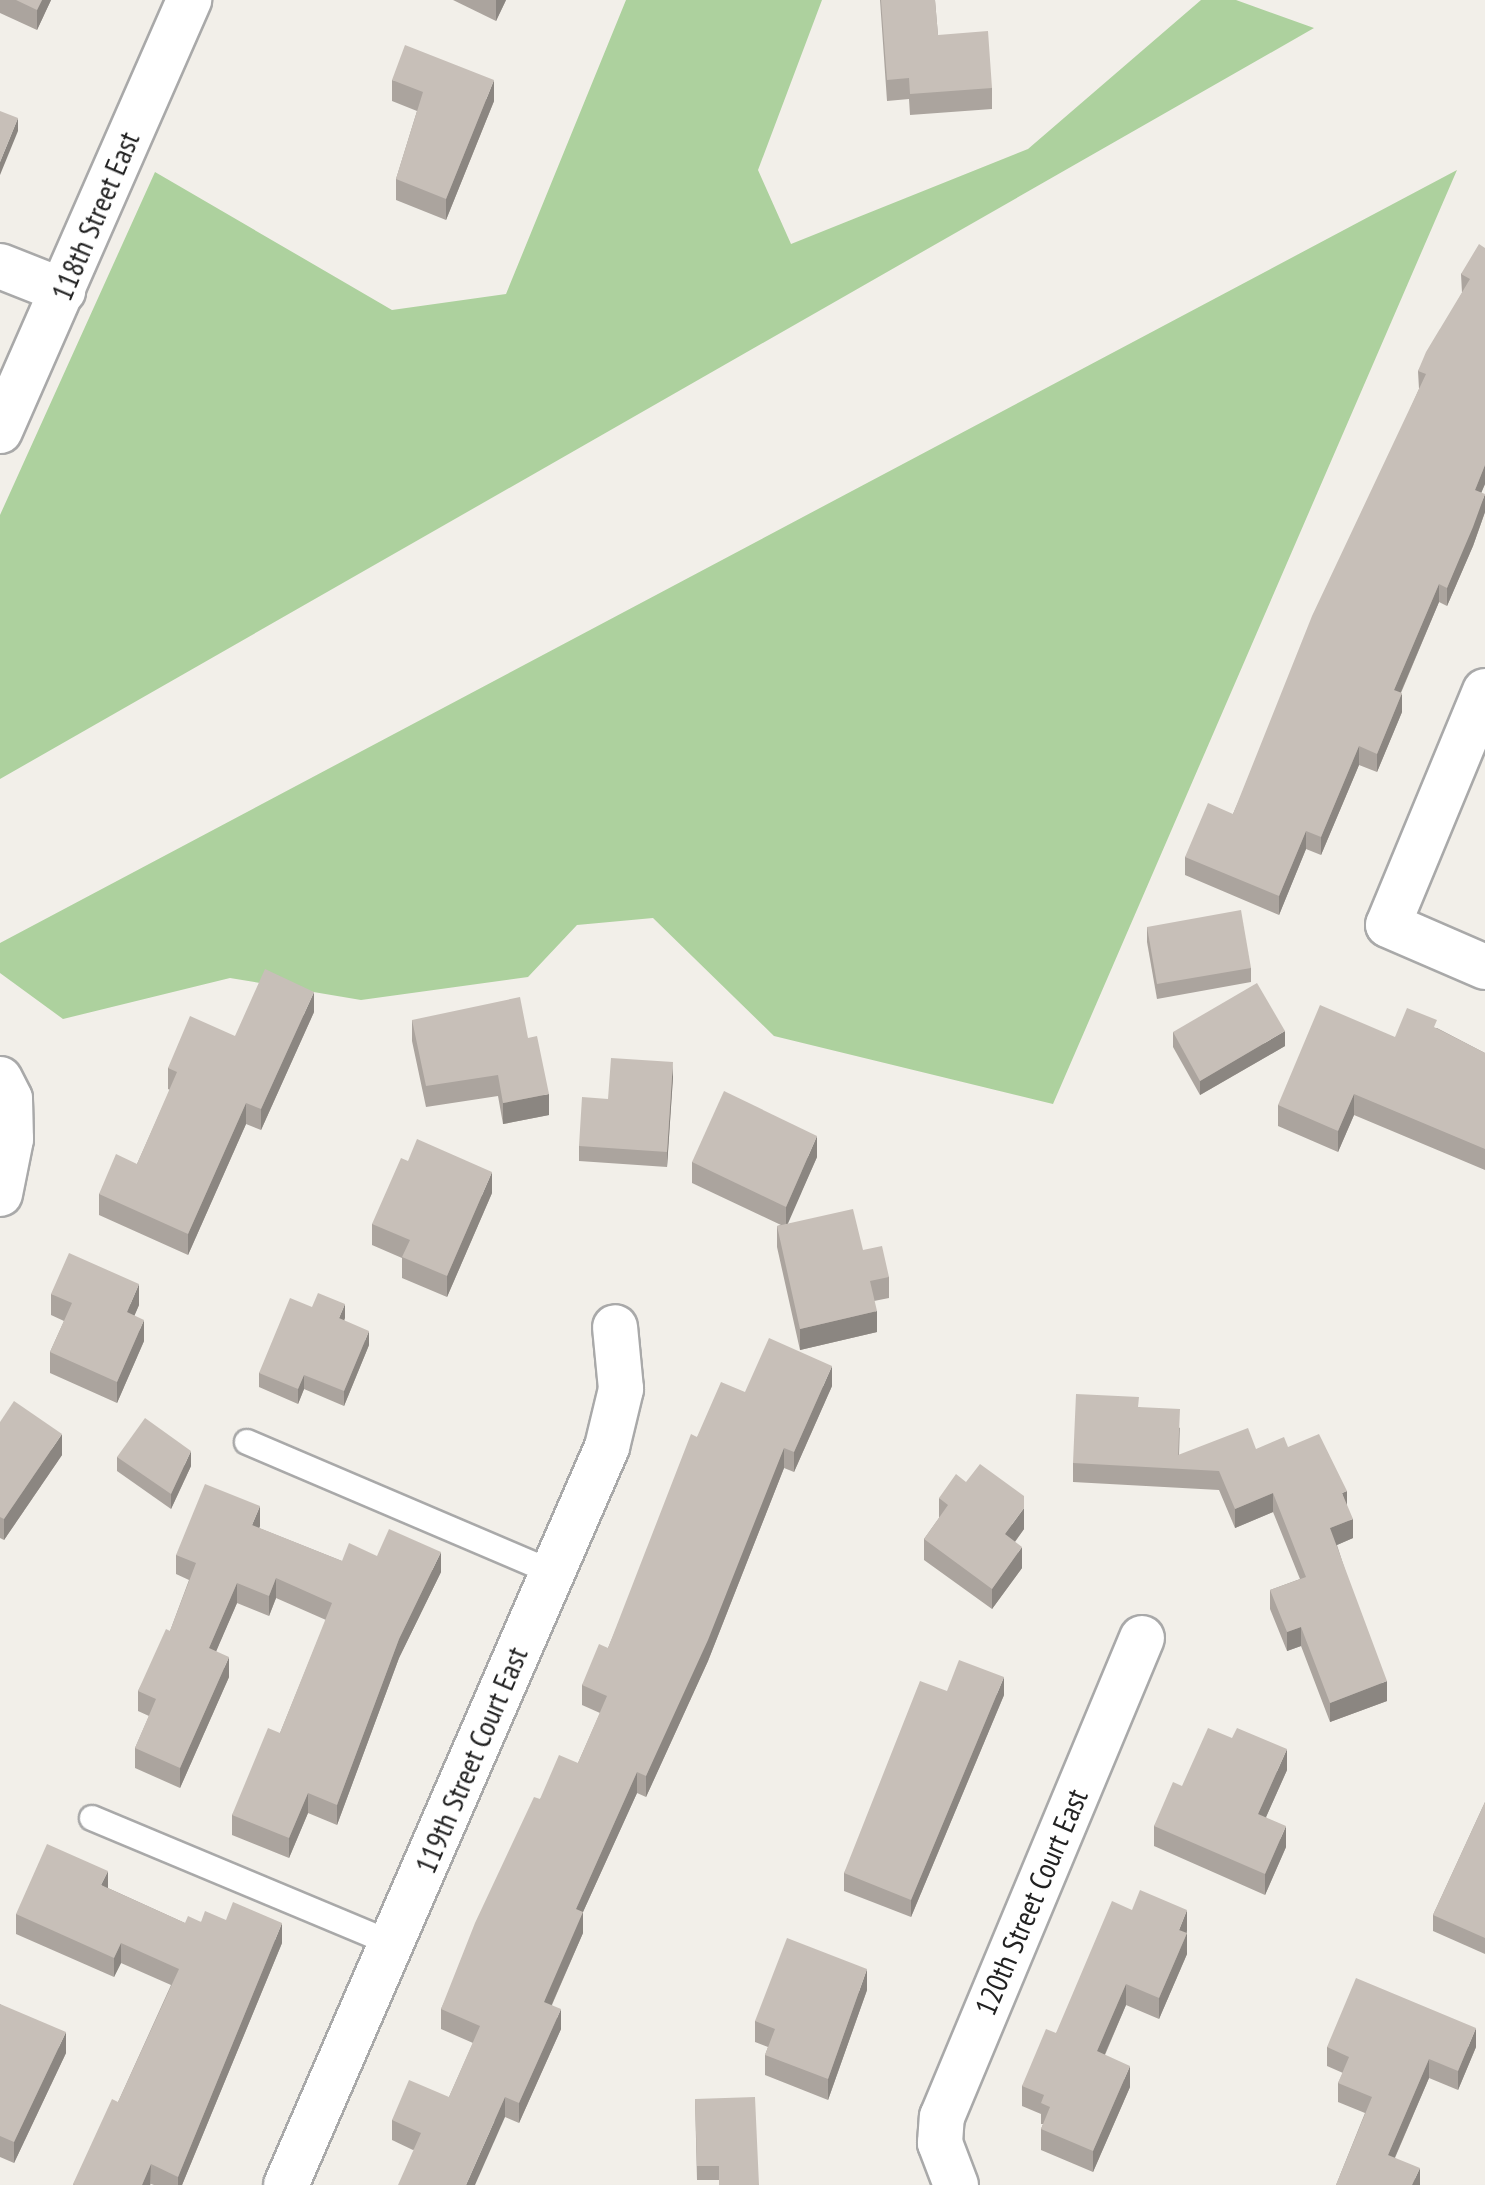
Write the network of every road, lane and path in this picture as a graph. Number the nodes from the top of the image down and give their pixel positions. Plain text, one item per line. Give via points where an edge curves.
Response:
1 (189, 0) edge
2 (0, 266) edge
3 (63, 291) junction
4 (0, 431) edge
5 (1485, 691) edge
6 (1485, 967) edge
7 (0, 1079) edge
8 (0, 1194) edge
9 (615, 1327) dead end
10 (247, 1442) dead end
11 (552, 1572) junction
12 (1142, 1638) dead end
13 (92, 1818) dead end
14 (391, 1943) junction
15 (951, 2178) edge
16 (286, 2185) edge

1 - 3 street, 118th Street East
2 - 3 street
3 - 4 street, 118th Street East
5 - 6 street via 1388,925
7 - 8 street via 10,1099 11,1126
9 - 11 street, 119th Street Court East via 621,1389 607,1447
10 - 11 lane
11 - 14 street, 119th Street Court East
12 - 15 street, 120th Street Court East via 942,2117 940,2143
13 - 14 lane
14 - 16 street, 119th Street Court East

